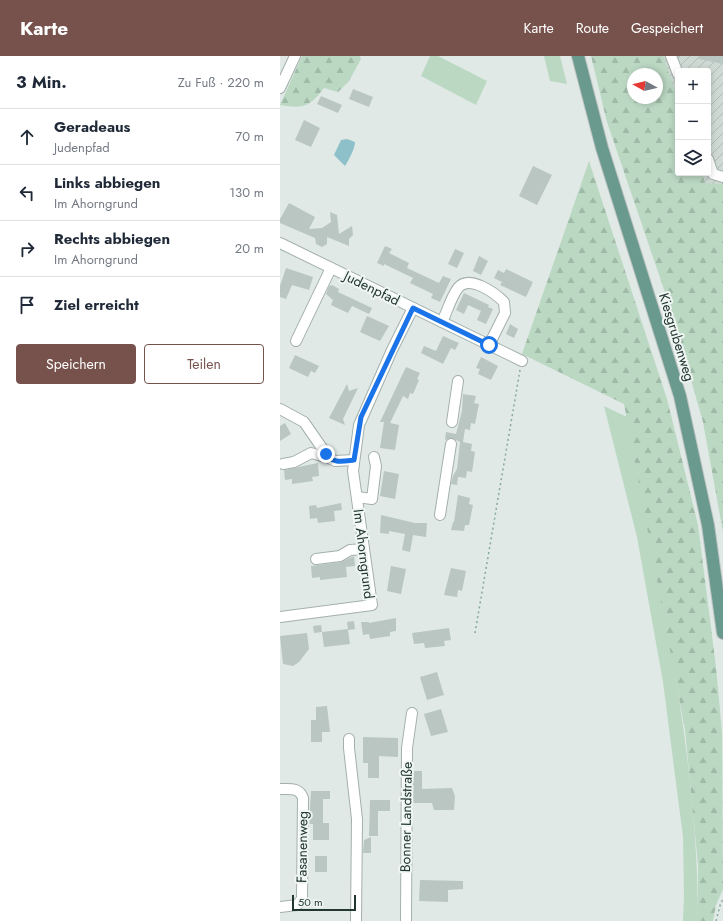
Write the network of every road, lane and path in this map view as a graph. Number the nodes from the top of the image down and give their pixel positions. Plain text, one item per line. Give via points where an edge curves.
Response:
1 (295, 56) edge
2 (578, 56) edge
3 (671, 56) edge
4 (676, 68) edge
5 (280, 88) edge
6 (711, 164) edge
7 (718, 176) edge
8 (280, 243) edge
9 (331, 268) junction
10 (413, 308) junction
11 (442, 322) junction
12 (296, 341) dead end
13 (489, 345) junction
14 (522, 361) joint
15 (458, 382) dead end
16 (280, 409) edge
17 (452, 422) dead end
18 (451, 444) dead end
19 (326, 454) junction
20 (374, 457) dead end
21 (354, 460) junction
22 (283, 464) dead end
23 (356, 497) junction
24 (440, 515) dead end
25 (364, 549) junction
26 (316, 559) dead end
27 (280, 617) edge
28 (475, 633) dead end
29 (723, 633) edge
30 (412, 713) dead end
31 (349, 739) dead end
32 (280, 789) edge
33 (723, 900) edge
34 (280, 907) edge
35 (356, 921) edge
36 (406, 921) edge
37 (716, 921) edge

1 - 5 street
2 - 29 main road, Kiesgrubenweg via 602,148 680,396 708,525
3 - 4 street
6 - 7 street
8 - 9 street, Judenpfad
9 - 10 street, Judenpfad
9 - 12 street, Judenpfad
10 - 11 street, Judenpfad
10 - 21 street, Im Ahorngrund via 361,417
11 - 13 street, Judenpfad
11 - 13 street via 458,288 471,283 482,287 504,302 505,308
13 - 14 street, Judenpfad
14 - 28 path
15 - 17 street
16 - 19 street via 304,422
18 - 24 street
19 - 21 street via 335,461
19 - 22 street via 322,456 311,453 294,462
20 - 23 street via 376,466 372,500
21 - 23 street, Im Ahorngrund
23 - 25 street, Im Ahorngrund
25 - 26 street
25 - 27 street, Im Ahorngrund via 372,605
30 - 36 street, Bonner Landstraße via 407,748
31 - 35 street via 357,819
32 - 34 street, Fasanenweg via 296,789 301,792 303,798 302,899 297,905
33 - 37 path

